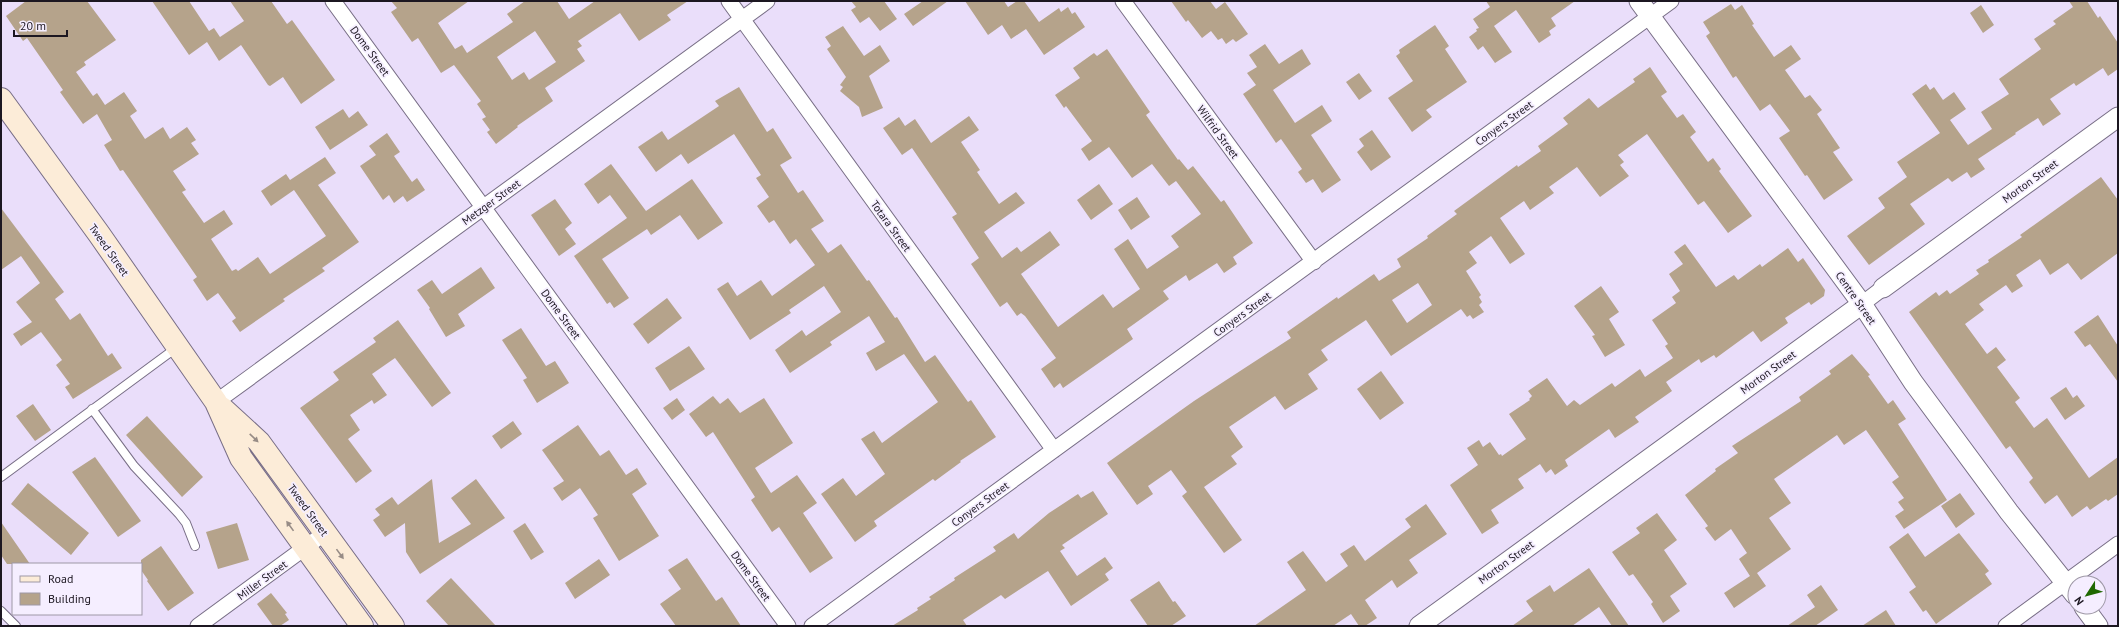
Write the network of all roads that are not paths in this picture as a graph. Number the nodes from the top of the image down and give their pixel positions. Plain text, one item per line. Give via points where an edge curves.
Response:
1 (334, 1) edge
2 (729, 1) edge
3 (767, 1) edge
4 (1123, 1) edge
5 (1639, 1) edge
6 (1671, 1) edge
7 (1651, 16) junction
8 (742, 20) junction
9 (1, 99) edge
10 (2118, 117) edge
11 (483, 207) junction
12 (1314, 262) junction
13 (1883, 288) joint
14 (1862, 304) junction
15 (177, 347) junction
16 (216, 402) junction
17 (92, 409) junction
18 (1054, 450) junction
19 (1, 477) edge
20 (325, 533) junction
21 (2118, 544) edge
22 (195, 546) dead end
23 (305, 548) junction
24 (2084, 575) edge
25 (2067, 584) edge
26 (2067, 590) edge
27 (1, 612) edge
28 (2090, 615) edge
29 (16, 626) edge
30 (198, 626) edge
31 (362, 626) edge
32 (393, 626) edge
33 (788, 626) edge
34 (812, 626) edge
35 (1419, 626) edge
36 (2006, 626) edge
37 (2098, 626) edge

1 - 11 street, Dome Street
2 - 8 street, Totara Street
3 - 8 street, Metzger Street
4 - 12 street, Wilfrid Street
5 - 7 street, Centre Street
6 - 7 street, Conyers Street
7 - 12 street, Conyers Street
7 - 14 street, Centre Street
8 - 11 street, Metzger Street
8 - 18 street, Totara Street
9 - 15 main road, Tweed Street
10 - 13 street, Morton Street
11 - 16 street, Metzger Street
11 - 33 street, Dome Street
12 - 18 street, Conyers Street
13 - 14 street, Morton Street
14 - 25 street, Centre Street via 1913,382 2009,512
14 - 35 street, Morton Street
15 - 16 main road, Tweed Street
15 - 17 lane
16 -> 20 main road, Tweed Street via 259,442
23 -> 16 main road, Tweed Street via 241,458
17 - 19 lane
17 - 22 lane via 134,466 186,523
18 - 34 street, Conyers Street
20 - 23 street, Miller Street
20 -> 32 main road, Tweed Street
21 - 24 street
23 - 30 street, Miller Street
23 - 31 main road, Tweed Street
26 - 36 street
27 - 29 lane
28 - 37 street

